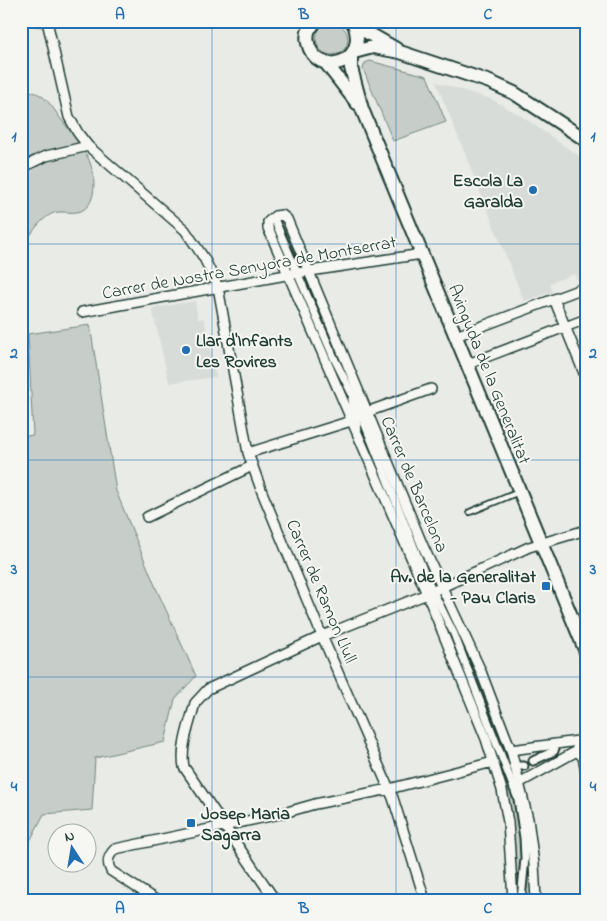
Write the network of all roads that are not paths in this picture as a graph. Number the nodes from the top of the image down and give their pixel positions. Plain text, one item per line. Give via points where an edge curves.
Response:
1 (47, 21) edge
2 (312, 22) edge
3 (353, 23) edge
4 (400, 52) junction
5 (353, 54) junction
6 (326, 63) junction
7 (362, 109) junction
8 (586, 140) edge
9 (88, 146) junction
10 (21, 168) edge
11 (275, 221) dead end
12 (422, 254) junction
13 (308, 271) junction
14 (293, 274) junction
15 (218, 287) junction
16 (586, 287) edge
17 (554, 299) junction
18 (82, 312) dead end
19 (586, 320) edge
20 (566, 327) junction
21 (456, 336) junction
22 (468, 364) junction
23 (586, 378) edge
24 (347, 384) junction
25 (431, 389) dead end
26 (367, 412) junction
27 (348, 422) junction
28 (359, 433) dead end
29 (248, 453) junction
30 (252, 466) junction
31 (520, 492) junction
32 (393, 509) junction
33 (470, 512) dead end
34 (147, 517) dead end
35 (586, 530) edge
36 (540, 543) junction
37 (434, 591) junction
38 (322, 636) junction
39 (586, 652) edge
40 (586, 737) edge
41 (556, 744) junction
42 (586, 746) edge
43 (511, 750) junction
44 (576, 750) junction
45 (538, 759) dead end
46 (493, 762) junction
47 (512, 771) junction
48 (586, 773) edge
49 (520, 783) junction
50 (389, 789) junction
51 (225, 825) junction
52 (156, 900) edge
53 (275, 900) edge
54 (425, 900) edge
55 (513, 900) edge
56 (521, 900) edge
57 (536, 900) edge

1 - 9 street, Carrer de Ramon Llull via 69,116
2 - 6 main road via 308,33 310,48
3 - 4 main road
3 - 5 main road via 357,39
4 - 5 main road via 373,47
4 - 8 main road via 514,93
5 - 6 main road via 343,62
5 - 7 main road via 351,68
6 - 7 main road
7 - 12 main road, Avinguda de la Generalitat
9 - 10 street via 46,156
9 - 15 street, Carrer de Ramon Llull via 185,230
11 - 14 street
12 - 13 street, Carrer de Nostra Senyora de Montserrat
12 - 21 main road, Avinguda de la Generalitat
13 - 14 street, Carrer de Nostra Senyora de Montserrat
13 - 14 street, Carrer de Barcelona via 287,219 282,215 275,216 268,222 268,228
13 - 26 street, Carrer de Barcelona
14 - 15 street, Carrer de Nostra Senyora de Montserrat
14 - 24 street
14 - 27 street
15 - 18 street, Carrer de Nostra Senyora de Montserrat
15 - 29 street, Carrer de Ramon Llull
16 - 17 street
17 - 20 street
17 - 21 street
19 - 20 street
20 - 22 street
20 - 23 street
21 - 22 main road, Avinguda de la Generalitat
22 - 31 main road, Avinguda de la Generalitat
24 - 28 street
24 - 32 street via 397,497
25 - 26 street
26 - 37 street, Carrer de Barcelona
27 - 29 street
27 - 32 street
29 - 30 street, Carrer de Ramon Llull
30 - 34 street
30 - 38 street, Carrer de Ramon Llull
31 - 33 lane
31 - 36 main road, Avinguda de la Generalitat
32 - 37 street
35 - 36 street
36 - 37 street
36 - 39 main road, Avinguda de la Generalitat
37 - 38 street
37 - 43 street, Carrer de Barcelona via 480,669
37 - 46 street
37 - 47 street
38 - 50 street, Carrer de Ramon Llull
38 - 51 street via 208,690 195,703 184,750 184,767
40 - 41 street
41 - 43 street
41 - 45 street via 554,751
42 - 44 street
43 - 47 street, Carrer de Barcelona
44 - 48 street via 583,757
44 - 49 street
46 - 50 street
46 - 55 street via 508,822
47 - 49 street, Carrer de Barcelona
47 - 56 street via 524,838
49 - 57 street, Carrer de Barcelona via 528,819
50 - 51 street
50 - 54 street, Carrer de Ramon Llull
51 - 52 street via 120,848 110,854 108,866 114,875
51 - 53 street

